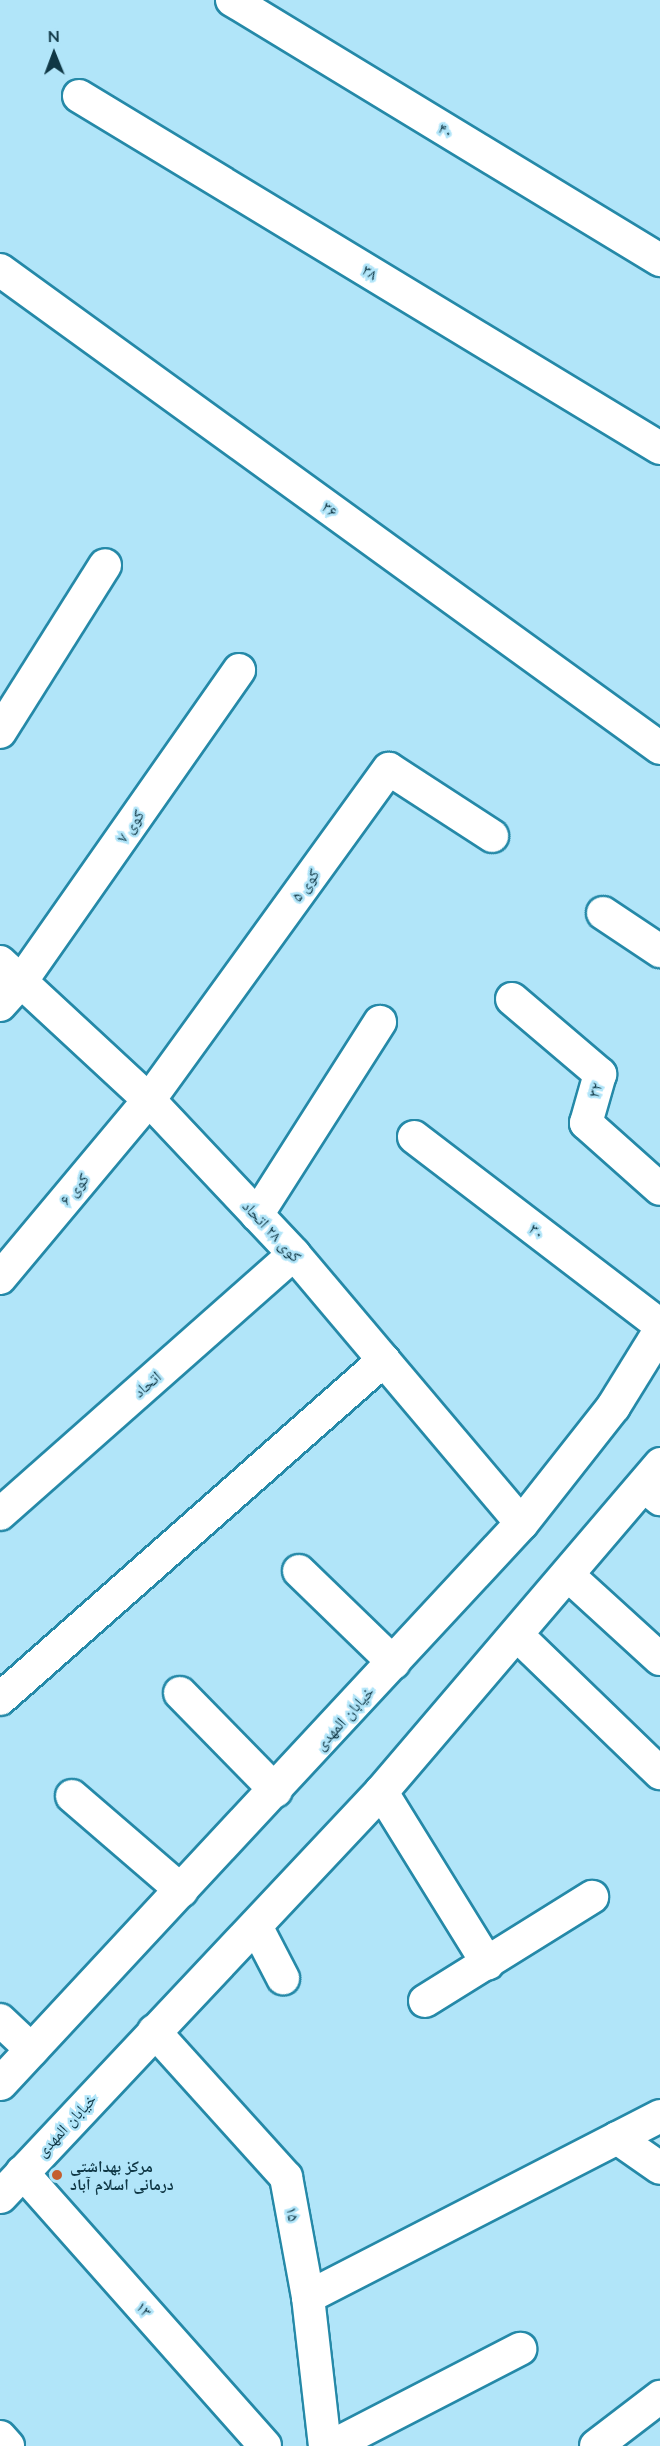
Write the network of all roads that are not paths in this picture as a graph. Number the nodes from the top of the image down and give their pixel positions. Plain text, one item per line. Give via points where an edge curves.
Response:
1 (232, 0) edge
2 (79, 96) dead end
3 (660, 260) edge
4 (0, 270) edge
5 (660, 448) edge
6 (105, 565) dead end
7 (239, 670) dead end
8 (0, 732) edge
9 (660, 748) edge
10 (492, 836) dead end
11 (603, 913) dead end
12 (660, 951) edge
13 (7, 983) edge
14 (512, 999) dead end
15 (380, 1022) dead end
16 (149, 1100) junction
17 (414, 1137) dead end
18 (660, 1189) edge
19 (256, 1215) junction
20 (294, 1254) junction
21 (0, 1278) edge
22 (660, 1325) edge
23 (660, 1330) edge
24 (384, 1360) junction
25 (655, 1483) edge
26 (0, 1514) edge
27 (521, 1523) junction
28 (299, 1571) dead end
29 (569, 1576) junction
30 (517, 1635) junction
31 (660, 1659) edge
32 (394, 1663) junction
33 (180, 1693) dead end
34 (0, 1699) edge
35 (660, 1773) edge
36 (276, 1791) junction
37 (381, 1791) junction
38 (72, 1796) dead end
39 (182, 1891) junction
40 (592, 1897) dead end
41 (256, 1926) junction
42 (488, 1964) junction
43 (283, 1978) dead end
44 (425, 2001) dead end
45 (0, 2020) edge
46 (154, 2031) junction
47 (32, 2050) junction
48 (0, 2084) edge
49 (660, 2116) edge
50 (617, 2138) junction
51 (660, 2168) edge
52 (22, 2172) junction
53 (0, 2196) edge
54 (308, 2297) junction
55 (520, 2349) dead end
56 (660, 2397) edge
57 (0, 2437) edge
58 (8, 2446) edge
59 (265, 2446) edge
60 (325, 2446) edge
61 (332, 2446) edge
62 (596, 2446) edge

1 - 3 street, ۴۰
2 - 5 street, ۳۸
4 - 9 street, ۳۶
6 - 8 street
7 - 13 street, کوی ۷
10 - 16 street, کوی ۵ via 389,770
11 - 12 street
13 - 16 street, کوی ۲۸ اتحاد
14 - 18 street, ۳۲ via 600,1074 586,1123
15 - 19 street
16 - 19 street, کوی ۲۸ اتحاد
16 - 21 street, کوی ۶
17 - 22 street, ۳۰
19 - 20 street, کوی ۲۸ اتحاد
20 - 24 street, کوی ۲۸ اتحاد
20 - 26 street, اتحاد
23 - 27 street, خیابان المهدی via 614,1406
24 - 27 street, کوی ۲۸ اتحاد
24 - 34 street
25 - 29 street, خیابان المهدی
27 - 32 street, خیابان المهدی
28 - 32 street
29 - 30 street, خیابان المهدی
29 - 31 street
30 - 35 street
30 - 37 street, خیابان المهدی
32 - 36 street, خیابان المهدی
33 - 36 street
36 - 39 street, خیابان المهدی
37 - 41 street, خیابان المهدی
37 - 42 street
38 - 39 street
39 - 47 street, خیابان المهدی
40 - 42 street
41 - 43 street
41 - 46 street, خیابان المهدی
42 - 44 street
45 - 47 street
46 - 52 street, خیابان المهدی
46 - 54 street, ۱۵ via 286,2177
47 - 48 street, خیابان المهدی
49 - 50 street
50 - 51 street
50 - 54 street
52 - 53 street, خیابان المهدی
52 - 59 street, ۱۳
54 - 60 street, ۱۵
55 - 61 street
56 - 62 street
57 - 58 street

